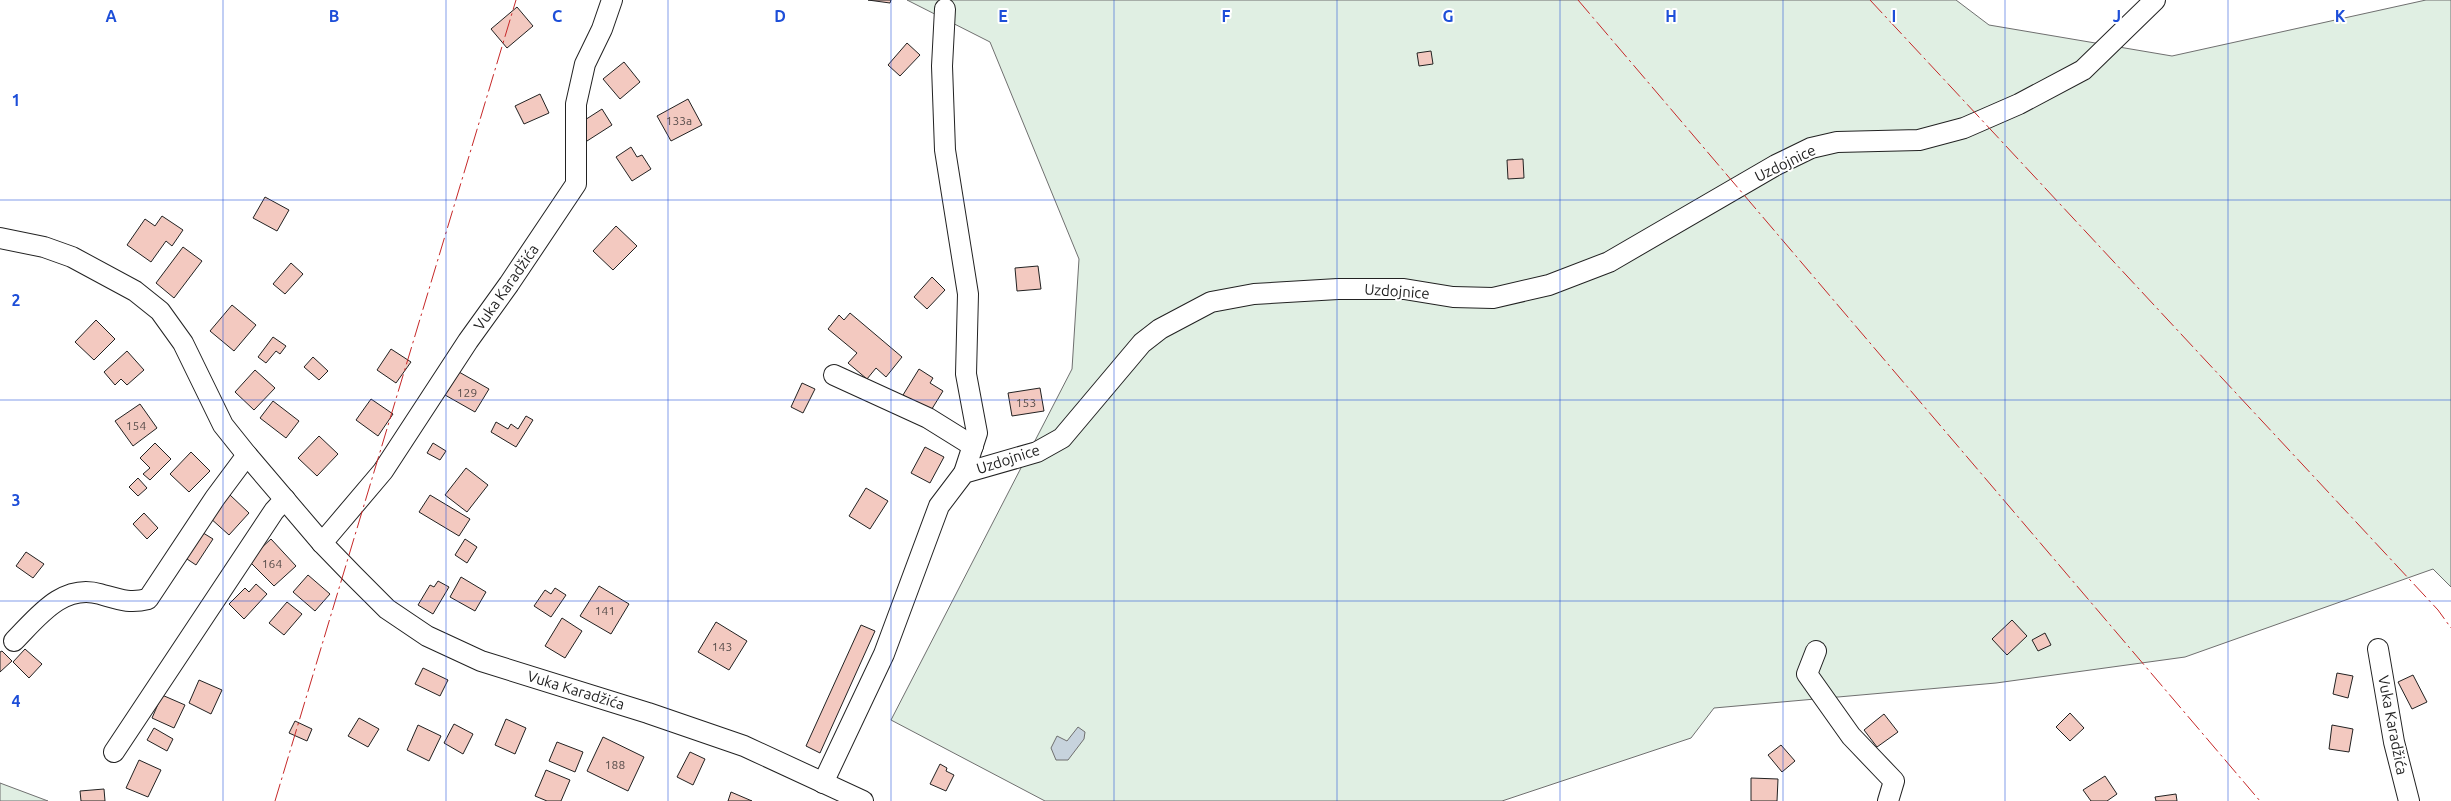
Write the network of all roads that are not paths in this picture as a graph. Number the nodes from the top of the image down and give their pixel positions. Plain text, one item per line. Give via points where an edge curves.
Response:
1 (612, 0) edge
2 (2155, 0) edge
3 (945, 9) dead end
4 (0, 238) edge
5 (834, 375) dead end
6 (973, 446) junction
7 (247, 455) junction
8 (964, 473) junction
9 (285, 499) junction
10 (322, 543) junction
11 (14, 641) dead end
12 (2378, 649) dead end
13 (1816, 650) dead end
14 (114, 752) dead end
15 (823, 783) junction
16 (858, 800) edge
17 (1888, 801) edge
18 (2409, 801) edge

1 - 10 street, Vuka Karadžića via 585,64 576,104 576,184 383,471
2 - 8 street, Uzdojnice via 2083,70 2019,104 1964,128 1919,140 1836,142 1811,148 1608,262 1549,285 1493,298 1453,297 1404,289 1338,289 1254,294 1211,302 1160,329 1142,343 1062,438 1036,452
3 - 6 street via 942,66 945,150 968,294 966,374 977,433
4 - 7 street, Vuka Karadžića via 44,247 72,257 135,291 160,311 183,343 223,425
5 - 6 street via 928,418
6 - 8 street
7 - 9 street, Vuka Karadžića
7 - 11 street via 148,599 134,603 98,593 79,592 64,596 49,606
8 - 15 street, Uzdojnice via 939,506 884,654
9 - 10 street, Vuka Karadžića
9 - 14 street
10 - 15 street, Vuka Karadžića via 387,609 427,636 481,661 744,746
12 - 18 street, Vuka Karadžića via 2394,742
13 - 17 street via 1807,674 1851,736 1894,781
15 - 16 street, Vuka Karadžića

